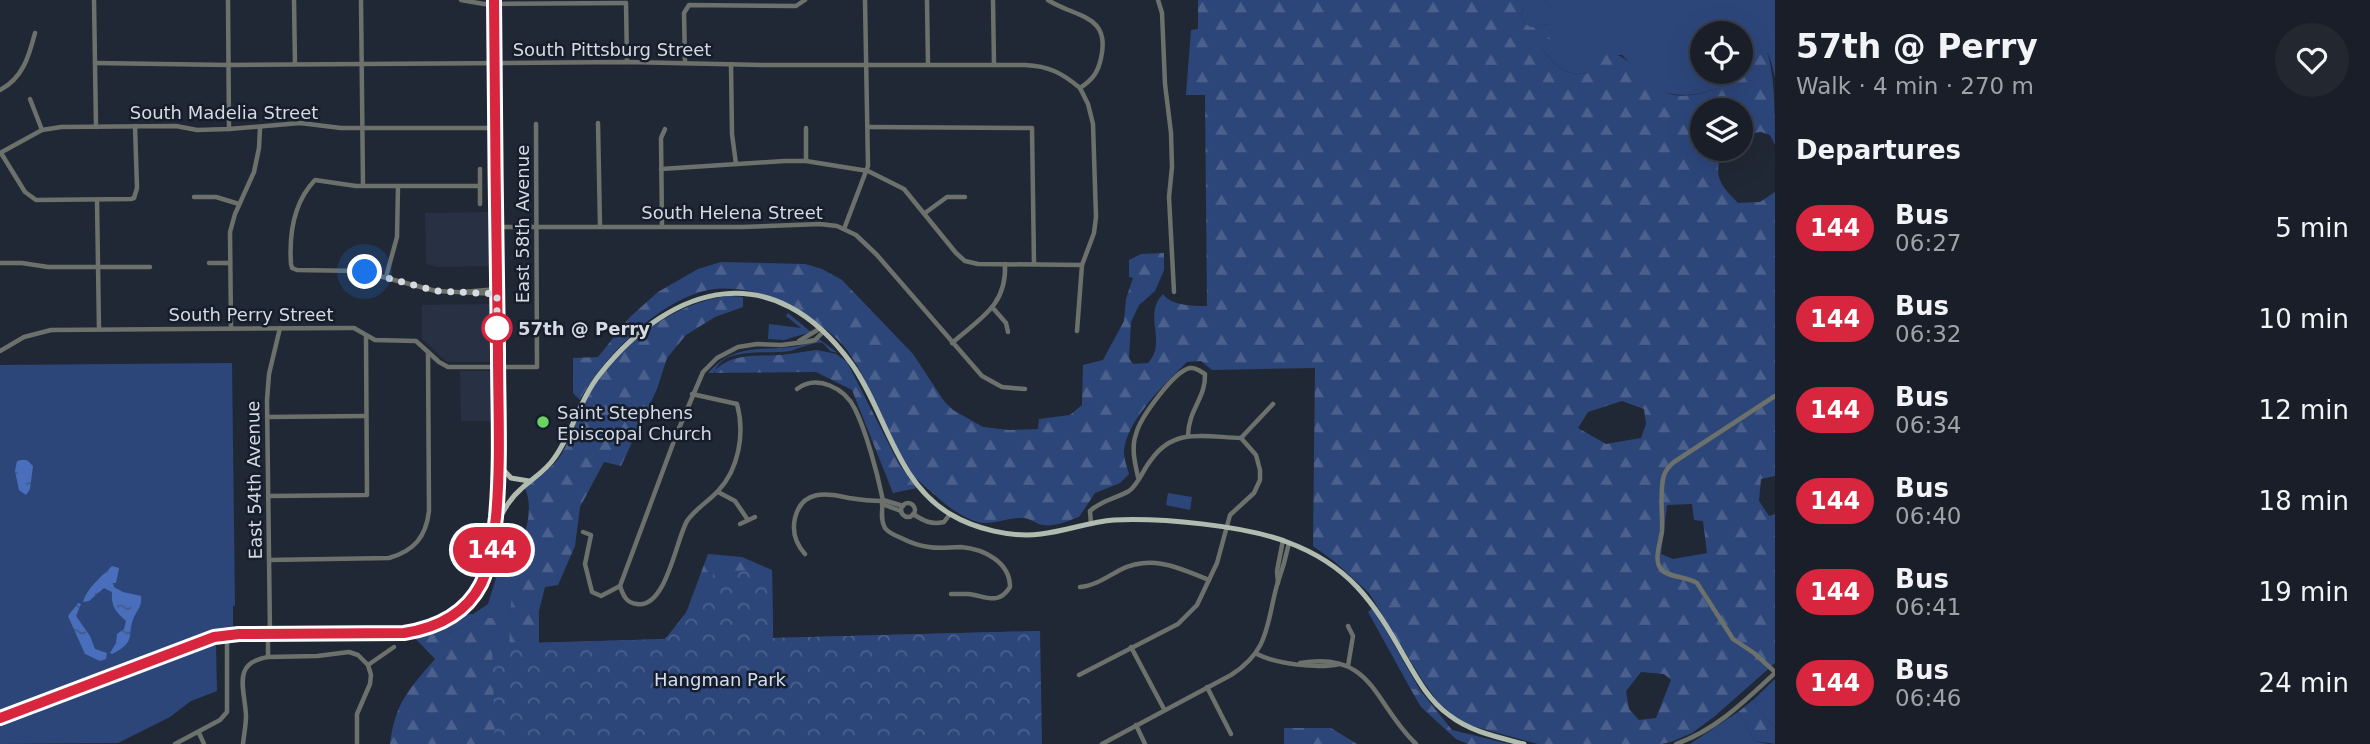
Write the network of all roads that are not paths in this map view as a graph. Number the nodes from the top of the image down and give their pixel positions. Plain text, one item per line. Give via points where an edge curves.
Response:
1 (94, 0) edge
2 (228, 0) edge
3 (294, 0) edge
4 (361, 0) edge
5 (461, 0) edge
6 (865, 0) edge
7 (927, 0) edge
8 (993, 0) edge
9 (1048, 0) edge
10 (1158, 0) edge
11 (626, 1) edge
12 (804, 1) edge
13 (494, 2) edge
14 (566, 2) edge
15 (35, 33) dead end
16 (95, 62) junction
17 (627, 62) junction
18 (362, 63) junction
19 (495, 63) junction
20 (685, 63) junction
21 (295, 64) junction
22 (731, 64) junction
23 (229, 65) junction
24 (866, 65) junction
25 (928, 65) junction
26 (994, 65) junction
27 (1080, 89) junction
28 (0, 90) edge
29 (30, 99) dead end
30 (598, 123) dead end
31 (536, 124) dead end
32 (135, 126) junction
33 (96, 127) junction
34 (868, 127) junction
35 (260, 128) junction
36 (362, 128) junction
37 (495, 128) junction
38 (806, 128) dead end
39 (229, 129) junction
40 (665, 129) dead end
41 (42, 130) junction
42 (1, 153) edge
43 (806, 161) junction
44 (736, 164) junction
45 (480, 169) dead end
46 (661, 169) junction
47 (867, 171) junction
48 (363, 186) junction
49 (398, 186) junction
50 (480, 186) junction
51 (194, 197) dead end
52 (965, 197) dead end
53 (97, 200) junction
54 (239, 204) junction
55 (481, 204) dead end
56 (925, 214) junction
57 (662, 226) junction
58 (496, 227) junction
59 (535, 227) junction
60 (600, 227) junction
61 (844, 229) junction
62 (0, 263) edge
63 (209, 263) dead end
64 (230, 263) junction
65 (1005, 264) junction
66 (1034, 264) junction
67 (1082, 265) junction
68 (98, 267) junction
69 (150, 267) dead end
70 (386, 277) junction
71 (497, 291) junction
72 (1174, 292) dead end
73 (992, 307) junction
74 (231, 327) junction
75 (280, 328) junction
76 (99, 329) junction
77 (821, 331) junction
78 (1077, 331) dead end
79 (1008, 332) dead end
80 (366, 337) junction
81 (952, 343) junction
82 (428, 351) junction
83 (0, 352) edge
84 (498, 367) junction
85 (537, 367) joint
86 (797, 389) dead end
87 (1025, 389) dead end
88 (692, 394) junction
89 (1775, 396) edge
90 (1273, 404) dead end
91 (365, 416) junction
92 (267, 417) junction
93 (1188, 435) junction
94 (1241, 438) junction
95 (500, 465) junction
96 (1138, 478) junction
97 (532, 481) junction
98 (718, 492) junction
99 (269, 495) junction
100 (883, 501) junction
101 (902, 508) junction
102 (914, 514) junction
103 (950, 514) junction
104 (755, 517) dead end
105 (748, 520) junction
106 (740, 524) dead end
107 (1091, 524) junction
108 (494, 528) junction
109 (1227, 529) junction
110 (583, 532) dead end
111 (1286, 542) junction
112 (805, 554) dead end
113 (269, 560) junction
114 (1209, 580) junction
115 (620, 586) junction
116 (1080, 587) dead end
117 (951, 594) dead end
118 (1348, 626) dead end
119 (269, 634) junction
120 (227, 635) junction
121 (394, 647) dead end
122 (1131, 647) junction
123 (1257, 654) junction
124 (268, 657) junction
125 (368, 665) junction
126 (1348, 666) junction
127 (1775, 673) edge
128 (1079, 675) dead end
129 (1207, 687) junction
130 (1164, 709) junction
131 (0, 718) edge
132 (1136, 725) junction
133 (199, 733) junction
134 (1231, 734) dead end
135 (175, 744) edge
136 (204, 744) edge
137 (243, 744) edge
138 (357, 744) edge
139 (1102, 744) edge
140 (1145, 744) edge
141 (1416, 744) edge
142 (1524, 744) edge
143 (1676, 744) edge

1 - 16 street
2 - 23 street
3 - 21 street
4 - 18 street
5 - 13 street
6 - 24 street
7 - 25 street
8 - 26 street
9 - 27 street via 1101,28 1104,40 1098,71
10 - 72 street via 1163,13 1171,133
11 - 14 street
11 - 17 street
12 - 20 street via 796,6 687,7
13 - 14 street
13 - 19 main road
15 - 28 street via 29,57 17,77
16 - 23 street, South Pittsburg Street
16 - 33 street
17 - 19 street, South Pittsburg Street
17 - 20 street, South Pittsburg Street
18 - 19 street, South Pittsburg Street
18 - 21 street, South Pittsburg Street
18 - 36 street
19 - 37 main road
20 - 22 street, South Pittsburg Street
21 - 23 street, South Pittsburg Street
22 - 24 street, South Pittsburg Street
22 - 44 street
23 - 39 street
24 - 25 street, South Pittsburg Street
24 - 34 street
25 - 26 street, South Pittsburg Street
26 - 27 street, South Pittsburg Street via 1052,69
27 - 67 street via 1093,124 1096,218
29 - 41 street
30 - 60 street
31 - 59 street, East 58th Avenue
32 - 33 street, South Madelia Street
32 - 39 street, South Madelia Street
32 - 53 street via 134,198
33 - 41 street, South Madelia Street
34 - 47 street
34 - 66 street via 1031,128
35 - 36 street, South Madelia Street via 300,123
35 - 39 street, South Madelia Street
35 - 54 street via 254,172
36 - 37 street, South Madelia Street
36 - 48 street
37 - 58 main road
38 - 43 street
40 - 46 street
41 - 42 street, South Madelia Street
42 - 53 street via 32,198
43 - 44 street
43 - 47 street
44 - 46 street
45 - 50 street
46 - 57 street
47 - 56 street via 900,186
47 - 61 street
48 - 49 street
48 - 70 street via 315,180 292,223 292,268 354,270
49 - 50 street
49 - 70 street via 397,237
50 - 55 street
51 - 54 street
52 - 56 street via 947,197
53 - 68 street
54 - 64 street via 230,232
56 - 65 street via 962,259
57 - 60 street, South Helena Street
57 - 61 street, South Helena Street via 820,224
58 - 59 street, South Helena Street
58 - 71 main road
59 - 60 street, South Helena Street
59 - 85 street, East 58th Avenue
61 - 81 street, South Helena Street via 877,255
62 - 68 street
63 - 64 street
64 - 74 street
65 - 66 street
65 - 73 street via 1005,286
66 - 67 street
67 - 78 street
68 - 69 street
68 - 76 street
70 - 71 street via 436,291
71 - 84 main road
73 - 79 street
73 - 81 street
74 - 75 street, South Perry Street
74 - 76 street, South Perry Street
75 - 80 street, South Perry Street via 354,328
75 - 92 street, East 54th Avenue via 267,387
76 - 83 street, South Perry Street via 37,332
77 - 88 street via 798,342 728,351 703,372
77 - 97 main road via 790,308 750,295 712,295 674,308 634,339 599,375 555,457
77 - 103 main road via 859,376 909,473
80 - 82 street, South Perry Street via 414,340
80 - 91 street
81 - 87 street, South Helena Street via 993,383
82 - 84 street, South Perry Street via 449,367
82 - 113 street via 429,511 418,543 403,555 389,558
84 - 85 street, South Perry Street
84 - 95 main road
86 - 100 street via 810,382 823,383 846,396 859,422
88 - 98 street via 738,406 738,453
88 - 115 street
89 - 127 street via 1666,470 1658,561 1665,572 1697,583 1733,639
90 - 94 street
91 - 92 street
91 - 99 street via 367,495
92 - 99 street, East 54th Avenue
93 - 94 street
93 - 96 street via 1161,445
93 - 96 street via 1194,407 1206,386 1205,374 1190,368 1178,373 1141,422 1134,444
94 - 109 street via 1256,455 1260,480 1254,493 1230,515
95 - 97 main road via 511,478
95 - 108 main road
96 - 107 street via 1130,490 1099,502 1090,511
97 - 108 main road via 512,498
98 - 105 street via 735,501
98 - 115 street via 689,519 653,600 640,605 630,602
99 - 113 street, East 54th Avenue
100 - 101 street
100 - 112 street via 824,493 803,502 794,522 797,545
100 - 117 street via 882,519 891,533 912,544 983,553 1008,573 1010,587 999,599
101 - 102 street via 906,517
101 - 102 street via 912,505
102 - 103 street via 935,524
103 - 107 main road via 994,530 1026,535
104 - 105 street
105 - 106 street
107 - 109 main road via 1140,519
108 - 119 main road via 491,555 480,585 467,604 429,628 404,633
109 - 111 main road
109 - 114 street
110 - 115 street via 592,535 585,564 592,592 601,596
111 - 123 street via 1267,634
111 - 142 main road via 1312,552 1355,582 1427,691 1449,716 1475,731
113 - 119 street, East 54th Avenue
114 - 116 street via 1169,564 1145,562
114 - 122 street via 1197,605 1178,624
118 - 126 street via 1353,636
119 - 120 main road
119 - 124 street, East 54th Avenue
120 - 131 main road via 202,640
120 - 133 street via 227,712
121 - 125 street
122 - 128 street
122 - 130 street
123 - 126 street via 1269,661
123 - 129 street
124 - 125 street via 349,652
124 - 137 street via 253,661 242,676
125 - 138 street via 370,684 357,714
126 - 141 street via 1364,676
127 - 143 street via 1728,716
129 - 130 street
129 - 134 street
130 - 132 street
132 - 139 street
132 - 140 street
133 - 135 street
133 - 136 street

